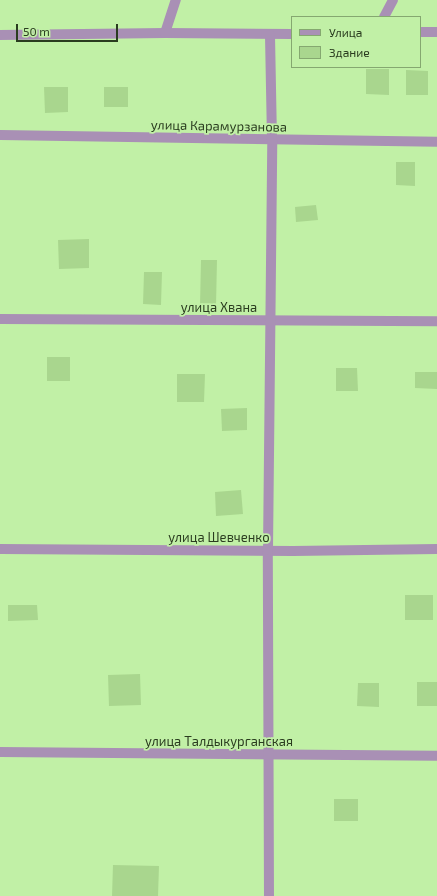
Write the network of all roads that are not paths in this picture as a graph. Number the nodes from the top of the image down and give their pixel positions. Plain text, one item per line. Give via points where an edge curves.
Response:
1 (176, 0) edge
2 (393, 0) edge
3 (385, 16) edge
4 (421, 32) edge
5 (437, 32) edge
6 (165, 33) junction
7 (291, 34) edge
8 (0, 35) edge
9 (270, 35) junction
10 (0, 134) edge
11 (272, 140) junction
12 (437, 142) edge
13 (0, 319) edge
14 (270, 320) junction
15 (437, 321) edge
16 (0, 549) edge
17 (437, 549) edge
18 (268, 550) junction
19 (0, 752) edge
20 (268, 754) junction
21 (437, 756) edge
22 (269, 896) edge

1 - 6 street
2 - 3 street
4 - 5 street
6 - 8 street
6 - 9 street
7 - 9 street
9 - 11 street
10 - 11 street, улица Карамурзанова
11 - 12 street, улица Карамурзанова
11 - 14 street
13 - 14 street, улица Хвана
14 - 15 street, улица Хвана
14 - 18 street
16 - 18 street, улица Шевченко
17 - 18 street, улица Шевченко
18 - 20 street
19 - 20 street, улица Талдыкурганская
20 - 21 street, улица Талдыкурганская
20 - 22 street

